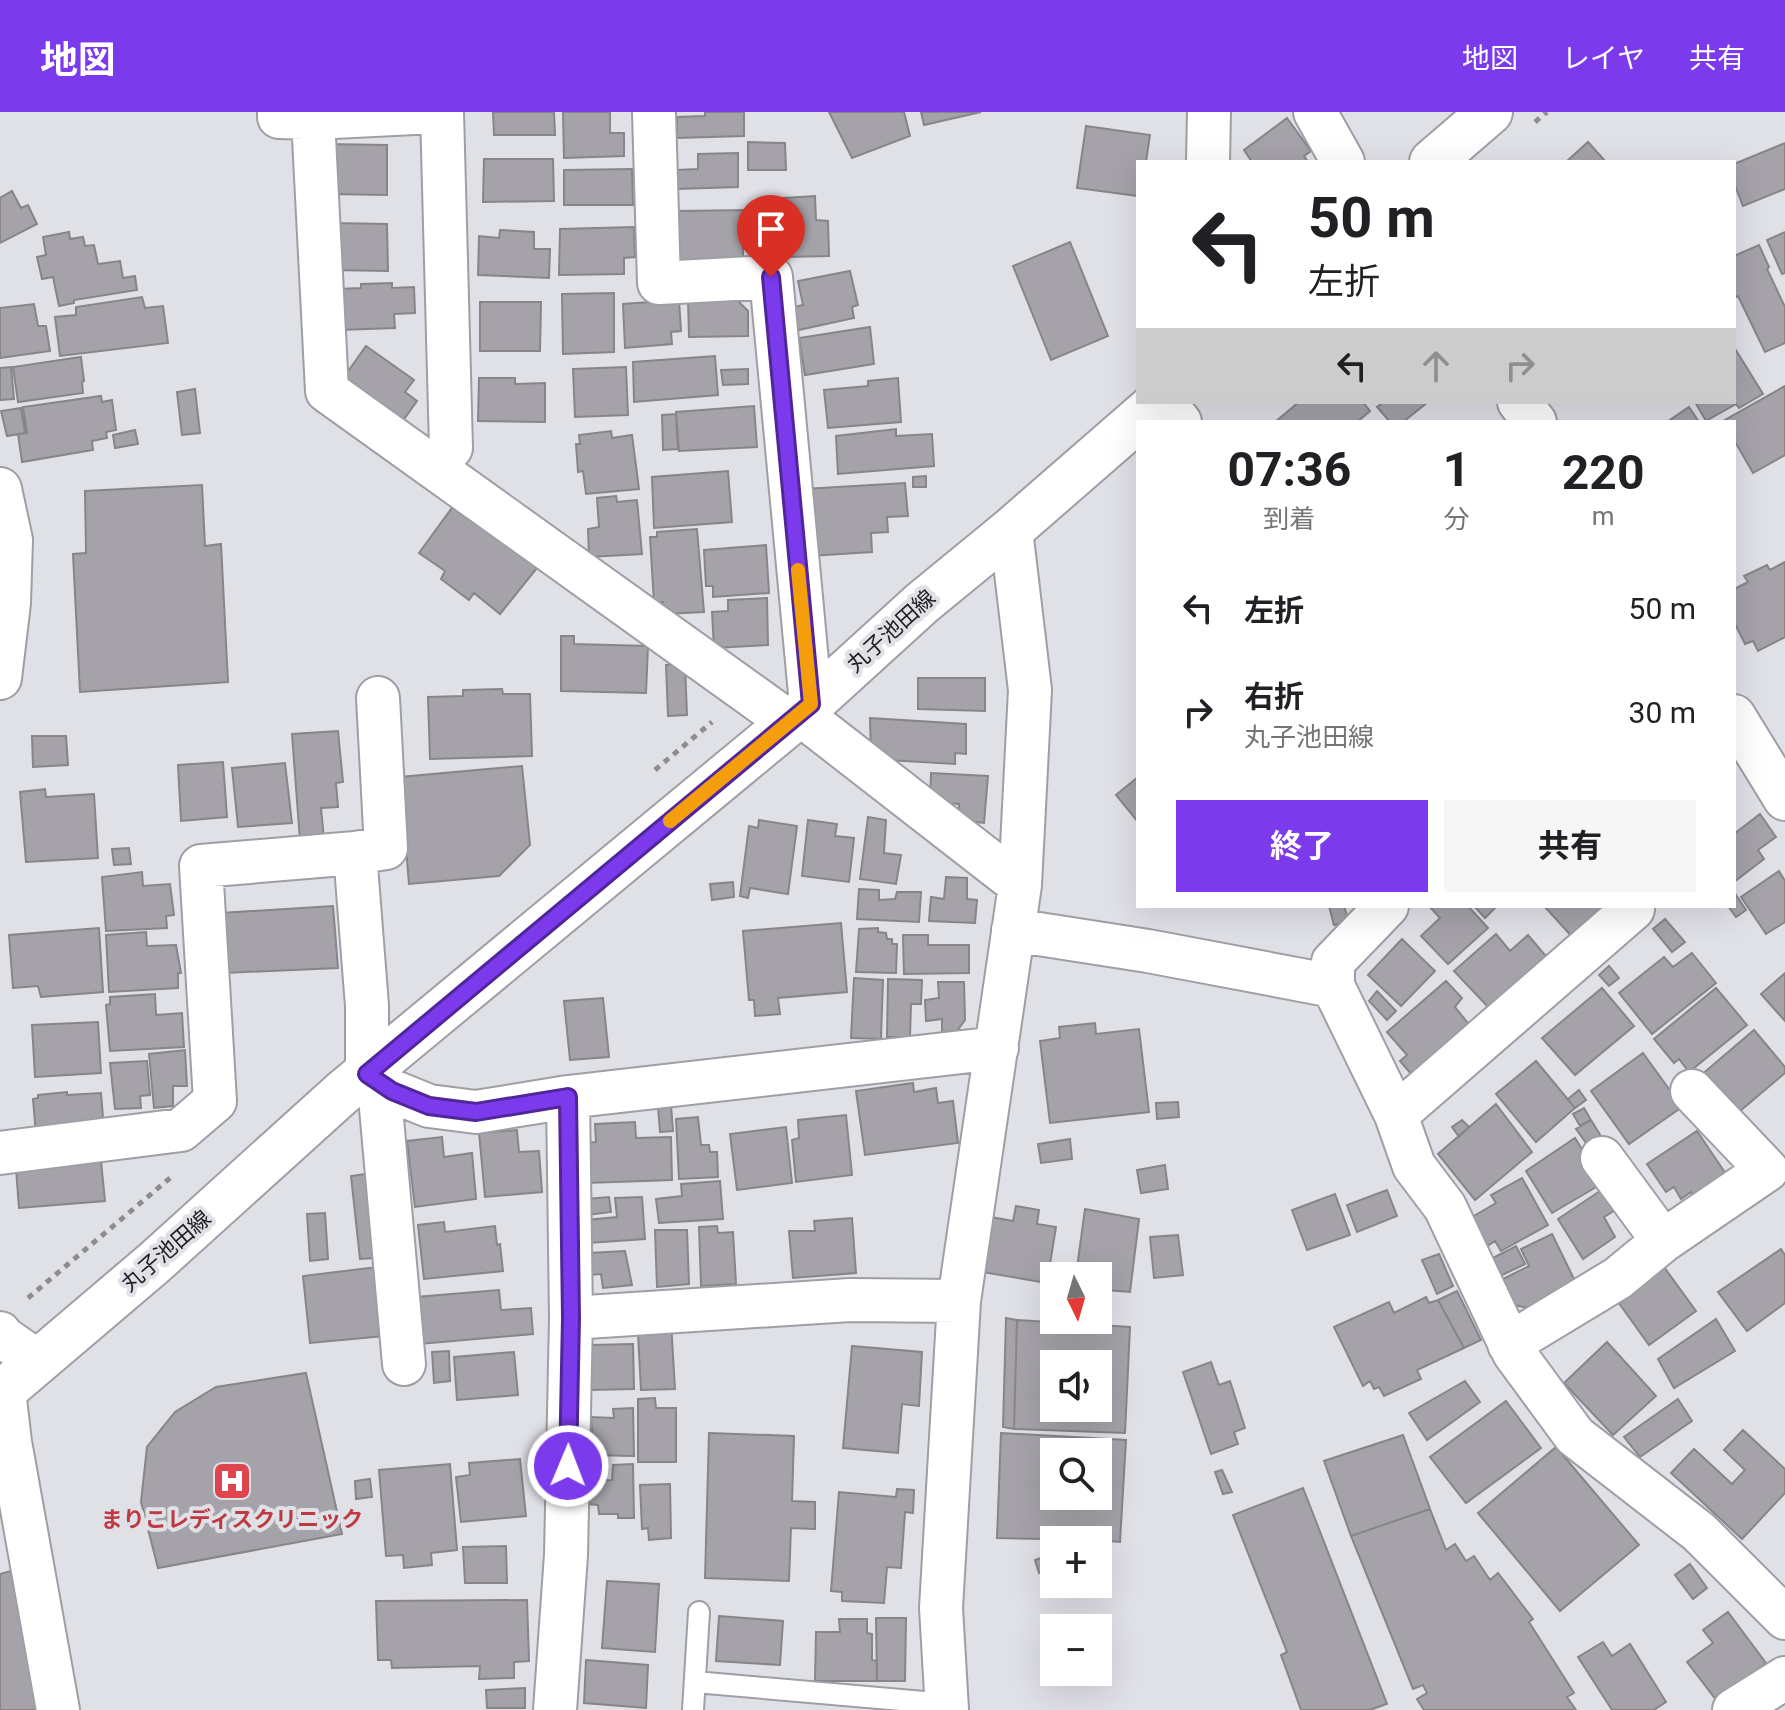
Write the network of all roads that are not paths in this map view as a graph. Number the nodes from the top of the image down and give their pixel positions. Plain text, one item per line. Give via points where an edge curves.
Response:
1 (435, 112) edge
2 (442, 112) edge
3 (654, 112) edge
4 (1209, 112) edge
5 (1315, 112) edge
6 (1490, 112) edge
7 (296, 115) edge
8 (1208, 160) edge
9 (1342, 160) edge
10 (1434, 160) edge
11 (1158, 404) edge
12 (1162, 404) edge
13 (1521, 404) edge
14 (1139, 420) edge
15 (1178, 420) edge
16 (1533, 420) edge
17 (1136, 423) edge
18 (451, 448) dead end
19 (0, 489) edge
20 (1011, 530) junction
21 (0, 678) edge
22 (378, 698) dead end
23 (800, 713) junction
24 (1736, 719) edge
25 (1785, 799) edge
26 (355, 853) junction
27 (1020, 885) junction
28 (1385, 908) edge
29 (1632, 908) edge
30 (1013, 930) junction
31 (1333, 986) junction
32 (997, 1048) junction
33 (367, 1074) junction
34 (1692, 1091) dead end
35 (568, 1097) junction
36 (1396, 1115) junction
37 (0, 1153) edge
38 (1602, 1158) dead end
39 (1663, 1241) junction
40 (959, 1301) junction
41 (571, 1318) junction
42 (1509, 1344) junction
43 (404, 1364) dead end
44 (6, 1369) edge
45 (1781, 1606) edge
46 (699, 1612) dead end
47 (1785, 1678) edge
48 (695, 1682) junction
49 (947, 1707) edge
50 (58, 1710) edge
51 (555, 1710) edge
52 (693, 1710) edge
53 (1734, 1710) edge

1 - 7 street
2 - 18 street
3 - 23 street via 659,283 771,277
4 - 8 street
5 - 9 street
6 - 10 street
7 - 23 street via 327,391
11 - 14 street, 丸子池田線
12 - 15 street
13 - 16 street
17 - 20 street, 丸子池田線
19 - 21 street via 11,540
20 - 23 street, 丸子池田線
20 - 27 street via 1030,690
22 - 26 street via 386,848
23 - 27 street
23 - 33 street, 丸子池田線
24 - 25 street
26 - 33 street
26 - 37 street via 201,866 215,1101 181,1130
27 - 30 street
28 - 31 street via 1333,962
29 - 36 street
30 - 31 street
30 - 32 street
31 - 36 street
32 - 35 street
32 - 40 street
33 - 35 street via 429,1106 476,1112
33 - 43 street via 380,1097
33 - 44 street, 丸子池田線 via 134,1258
34 - 39 street via 1767,1170
35 - 41 street
36 - 42 street via 1414,1166 1445,1207
38 - 39 street
39 - 42 street via 1618,1278
40 - 41 street via 850,1300
40 - 49 street via 941,1608
41 - 51 street via 566,1555
42 - 45 street via 1575,1436 1699,1532
44 - 50 street via 10,1442
46 - 48 lane
47 - 53 street
48 - 49 lane
48 - 52 lane

